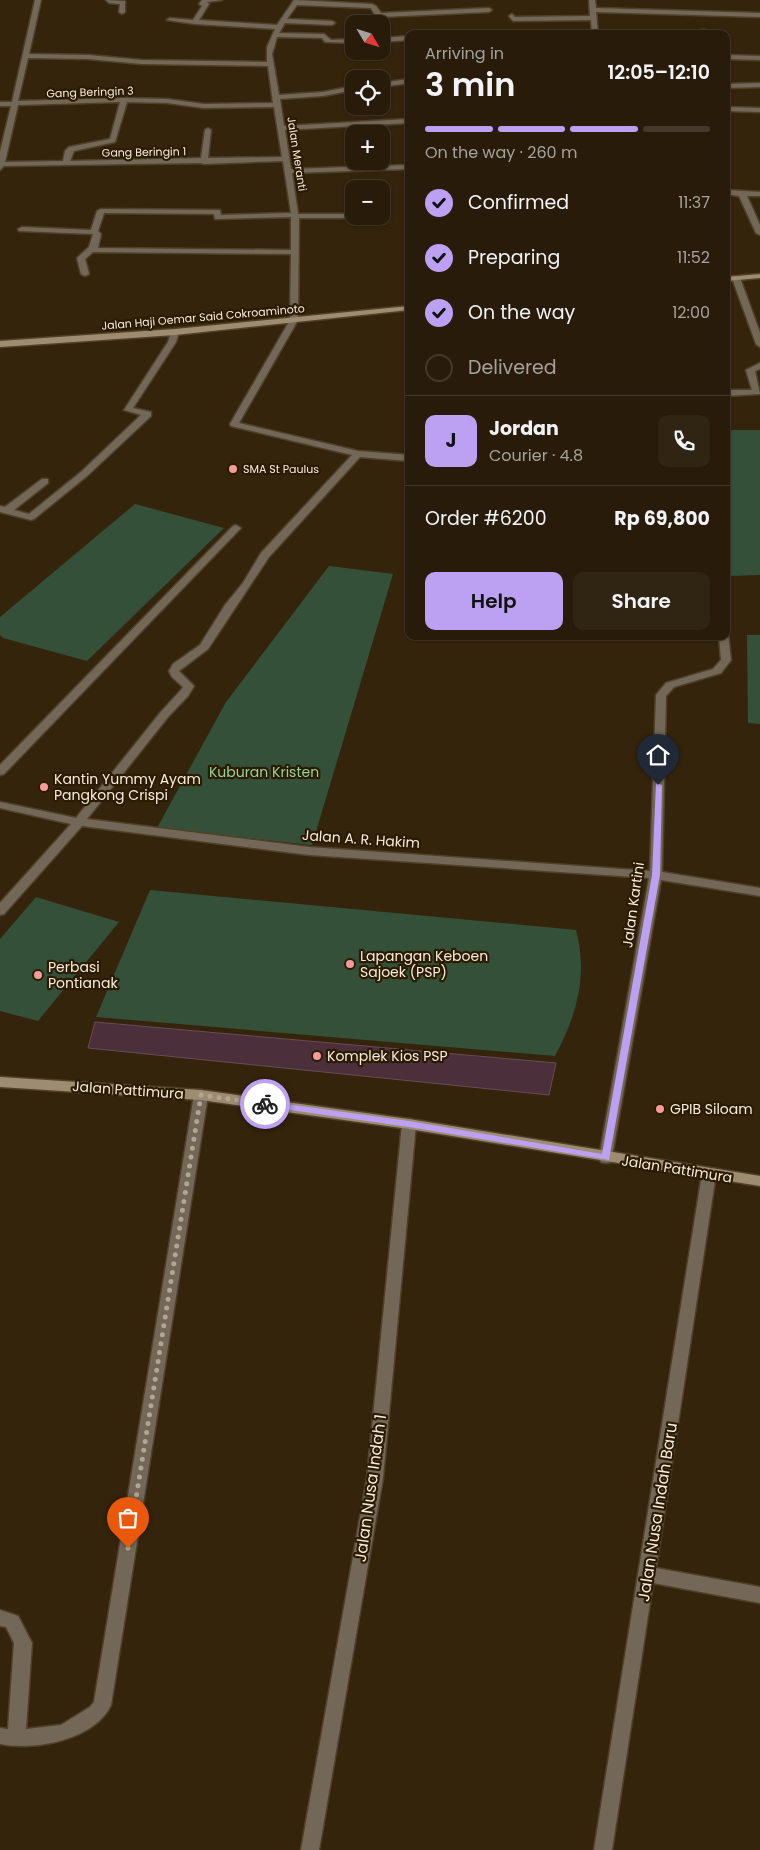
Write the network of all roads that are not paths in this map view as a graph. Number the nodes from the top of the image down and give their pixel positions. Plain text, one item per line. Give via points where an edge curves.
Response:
1 (38, 0) edge
2 (109, 0) edge
3 (206, 0) edge
4 (219, 0) edge
5 (592, 0) edge
6 (296, 1) edge
7 (490, 10) dead end
8 (593, 10) junction
9 (122, 12) dead end
10 (760, 15) edge
11 (594, 18) junction
12 (170, 20) dead end
13 (513, 21) dead end
14 (195, 22) junction
15 (332, 23) dead end
16 (281, 24) junction
17 (595, 30) edge
18 (275, 35) junction
19 (405, 38) edge
20 (390, 39) edge
21 (345, 41) edge
22 (25, 56) junction
23 (730, 57) edge
24 (760, 58) edge
25 (271, 64) junction
26 (405, 81) edge
27 (390, 83) edge
28 (760, 85) edge
29 (730, 86) edge
30 (345, 90) edge
31 (276, 97) junction
32 (124, 100) junction
33 (0, 104) edge
34 (15, 104) junction
35 (278, 105) junction
36 (730, 110) edge
37 (760, 110) edge
38 (405, 121) edge
39 (282, 128) junction
40 (208, 130) dead end
41 (4, 132) edge
42 (286, 159) junction
43 (204, 162) junction
44 (66, 164) junction
45 (0, 166) edge
46 (405, 167) edge
47 (288, 171) junction
48 (730, 192) edge
49 (742, 194) junction
50 (760, 194) edge
51 (294, 216) junction
52 (345, 216) edge
53 (22, 229) dead end
54 (94, 232) junction
55 (760, 233) edge
56 (93, 248) junction
57 (295, 252) junction
58 (85, 274) dead end
59 (760, 276) edge
60 (736, 278) junction
61 (730, 279) edge
62 (405, 308) edge
63 (294, 320) junction
64 (175, 332) junction
65 (0, 344) edge
66 (760, 344) edge
67 (760, 366) edge
68 (730, 392) edge
69 (758, 392) edge
70 (358, 454) junction
71 (405, 458) edge
72 (45, 481) dead end
73 (4, 510) edge
74 (236, 528) dead end
75 (724, 640) edge
76 (0, 772) edge
77 (0, 805) edge
78 (79, 822) junction
79 (656, 875) junction
80 (760, 892) edge
81 (0, 911) edge
82 (0, 1082) edge
83 (201, 1095) junction
84 (409, 1124) junction
85 (606, 1158) junction
86 (709, 1174) junction
87 (760, 1181) edge
88 (647, 1574) junction
89 (760, 1595) edge
90 (0, 1618) edge
91 (8, 1738) edge
92 (310, 1850) edge
93 (603, 1850) edge

1 - 22 street
2 - 9 street via 124,2
3 - 4 street
3 - 14 street
5 - 8 street
6 - 7 street via 372,6 378,14
6 - 16 street, Jalan Meranti
8 - 10 street
8 - 11 street
11 - 13 street
11 - 17 street
12 - 14 street
14 - 16 street
15 - 16 street
16 - 18 street, Jalan Meranti
18 - 21 street via 324,36 330,42
18 - 25 street, Jalan Meranti via 270,44
19 - 20 street
22 - 25 street
22 - 34 street
23 - 24 street
25 - 31 street, Jalan Meranti
26 - 27 street
28 - 29 street
30 - 31 street
31 - 35 street, Jalan Meranti
32 - 34 street, Gang Beringin 3
32 - 35 street, Gang Beringin 3 via 204,106
32 - 44 street via 113,141 72,149
33 - 34 street, Gang Beringin 3
34 - 41 street
35 - 39 street, Jalan Meranti
36 - 37 street
38 - 39 street
39 - 42 street, Jalan Meranti
40 - 43 street
41 - 45 street
42 - 43 street, Gang Beringin 1
42 - 47 street, Jalan Meranti
43 - 44 street, Gang Beringin 1
44 - 45 street, Gang Beringin 1
46 - 47 street
47 - 51 street, Jalan Meranti
48 - 49 street
49 - 50 street
49 - 55 street
51 - 52 street
51 - 54 street via 218,217 217,212 101,211
51 - 57 street, Jalan Meranti
53 - 54 street
54 - 56 street via 97,234
56 - 57 street
56 - 58 street via 81,258
57 - 63 street, Jalan Meranti
59 - 60 street
60 - 61 street
60 - 66 street
62 - 63 street, Jalan Haji Oemar Said Cokroaminoto
63 - 64 street, Jalan Haji Oemar Said Cokroaminoto
63 - 70 street via 234,424
64 - 65 street, Jalan Haji Oemar Said Cokroaminoto
64 - 73 street via 172,342 128,410 148,414 84,474 31,517
67 - 69 street via 750,370
68 - 69 street
70 - 71 street
70 - 78 street via 265,555 204,647 177,666 176,675 189,686 186,692
72 - 73 street
74 - 76 street
75 - 79 street, Jalan Kartini via 726,660 717,671 680,680 661,695
77 - 78 street, Jalan A. R. Hakim
78 - 79 street, Jalan A. R. Hakim via 309,851
78 - 81 street
79 - 80 street, Jalan A. R. Hakim
79 - 85 street, Jalan Kartini
82 - 83 street, Jalan Pattimura
83 - 84 street, Jalan Pattimura
83 - 91 street via 102,1705 96,1714 64,1733
84 - 85 street, Jalan Pattimura
84 - 92 street, Jalan Nusa Indah 1 via 375,1478
85 - 86 street, Jalan Pattimura
86 - 87 street, Jalan Pattimura
86 - 88 street, Jalan Nusa Indah Baru
88 - 89 street
88 - 93 street, Jalan Nusa Indah Baru
90 - 91 street via 12,1621 23,1643

